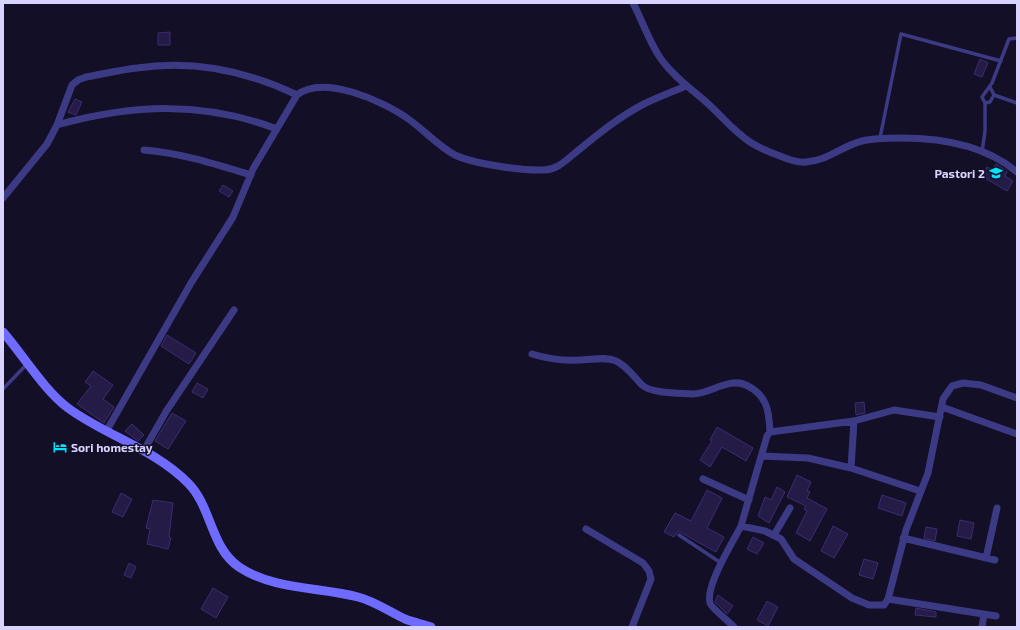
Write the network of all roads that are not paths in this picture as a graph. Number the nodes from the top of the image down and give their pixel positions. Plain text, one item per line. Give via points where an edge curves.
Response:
1 (633, 3) edge
2 (1017, 38) edge
3 (1001, 61) junction
4 (686, 86) junction
5 (990, 87) junction
6 (297, 95) junction
7 (994, 95) junction
8 (985, 103) junction
9 (1017, 103) edge
10 (57, 125) junction
11 (277, 129) junction
12 (879, 139) junction
13 (144, 150) dead end
14 (982, 152) junction
15 (1017, 172) edge
16 (251, 175) junction
17 (3, 198) edge
18 (234, 310) dead end
19 (3, 332) edge
20 (532, 354) dead end
21 (28, 363) junction
22 (3, 389) edge
23 (1017, 398) edge
24 (942, 408) junction
25 (940, 417) junction
26 (854, 421) junction
27 (107, 430) junction
28 (770, 432) junction
29 (1017, 434) edge
30 (144, 450) junction
31 (762, 456) junction
32 (851, 468) junction
33 (703, 479) dead end
34 (920, 491) junction
35 (749, 500) junction
36 (790, 508) dead end
37 (996, 508) dead end
38 (741, 526) junction
39 (586, 529) dead end
40 (679, 535) dead end
41 (774, 535) junction
42 (903, 538) junction
43 (986, 558) junction
44 (995, 560) dead end
45 (722, 563) junction
46 (888, 599) junction
47 (984, 614) junction
48 (996, 616) dead end
49 (431, 627) edge
50 (632, 627) edge
51 (734, 627) edge
52 (982, 627) edge

1 - 4 street via 661,59
2 - 3 lane via 1009,39
3 - 5 lane
3 - 12 lane via 901,34
4 - 6 street via 644,104 596,136 558,166 543,170 485,163 454,154 386,105 345,91 317,86 307,88
4 - 12 street via 749,142 786,158 805,163 822,160 862,141
5 - 7 lane
5 - 8 lane via 982,97
6 - 10 street via 255,77 213,69 180,66 138,68 86,77 74,82
6 - 11 street
7 - 8 lane via 990,102
7 - 9 lane
8 - 14 lane
10 - 11 street via 116,112 163,108 210,112 259,122
10 - 17 street via 47,144
11 - 16 street
12 - 14 street via 933,138
13 - 16 street via 213,162
14 - 15 street via 1008,164
16 - 27 street via 233,217 190,283
18 - 30 street
19 - 21 main road
20 - 28 street via 549,360 615,361 632,373 643,386 667,392 698,394 725,385 744,384 765,400 770,417
21 - 22 lane
21 - 27 main road via 68,408
23 - 24 street via 981,385 962,383 952,386 943,399
24 - 25 street
24 - 29 street
25 - 26 street via 894,410
25 - 34 street via 928,473
26 - 28 street
26 - 32 street
27 - 30 main road
28 - 31 street
30 - 49 main road via 187,482 195,492 223,552 239,567 261,578 360,597 406,620
31 - 32 street via 808,458
31 - 35 street
32 - 34 street
33 - 35 street
34 - 42 street
35 - 38 street
36 - 41 street
37 - 43 street
38 - 41 street
38 - 45 street
39 - 50 street via 643,563 649,571 651,579
40 - 45 lane
41 - 46 street via 781,539 794,559 852,598 878,606 884,605
42 - 43 street
42 - 46 street
43 - 44 street
45 - 51 street via 712,586 710,603
46 - 47 street
47 - 48 street
47 - 52 street

